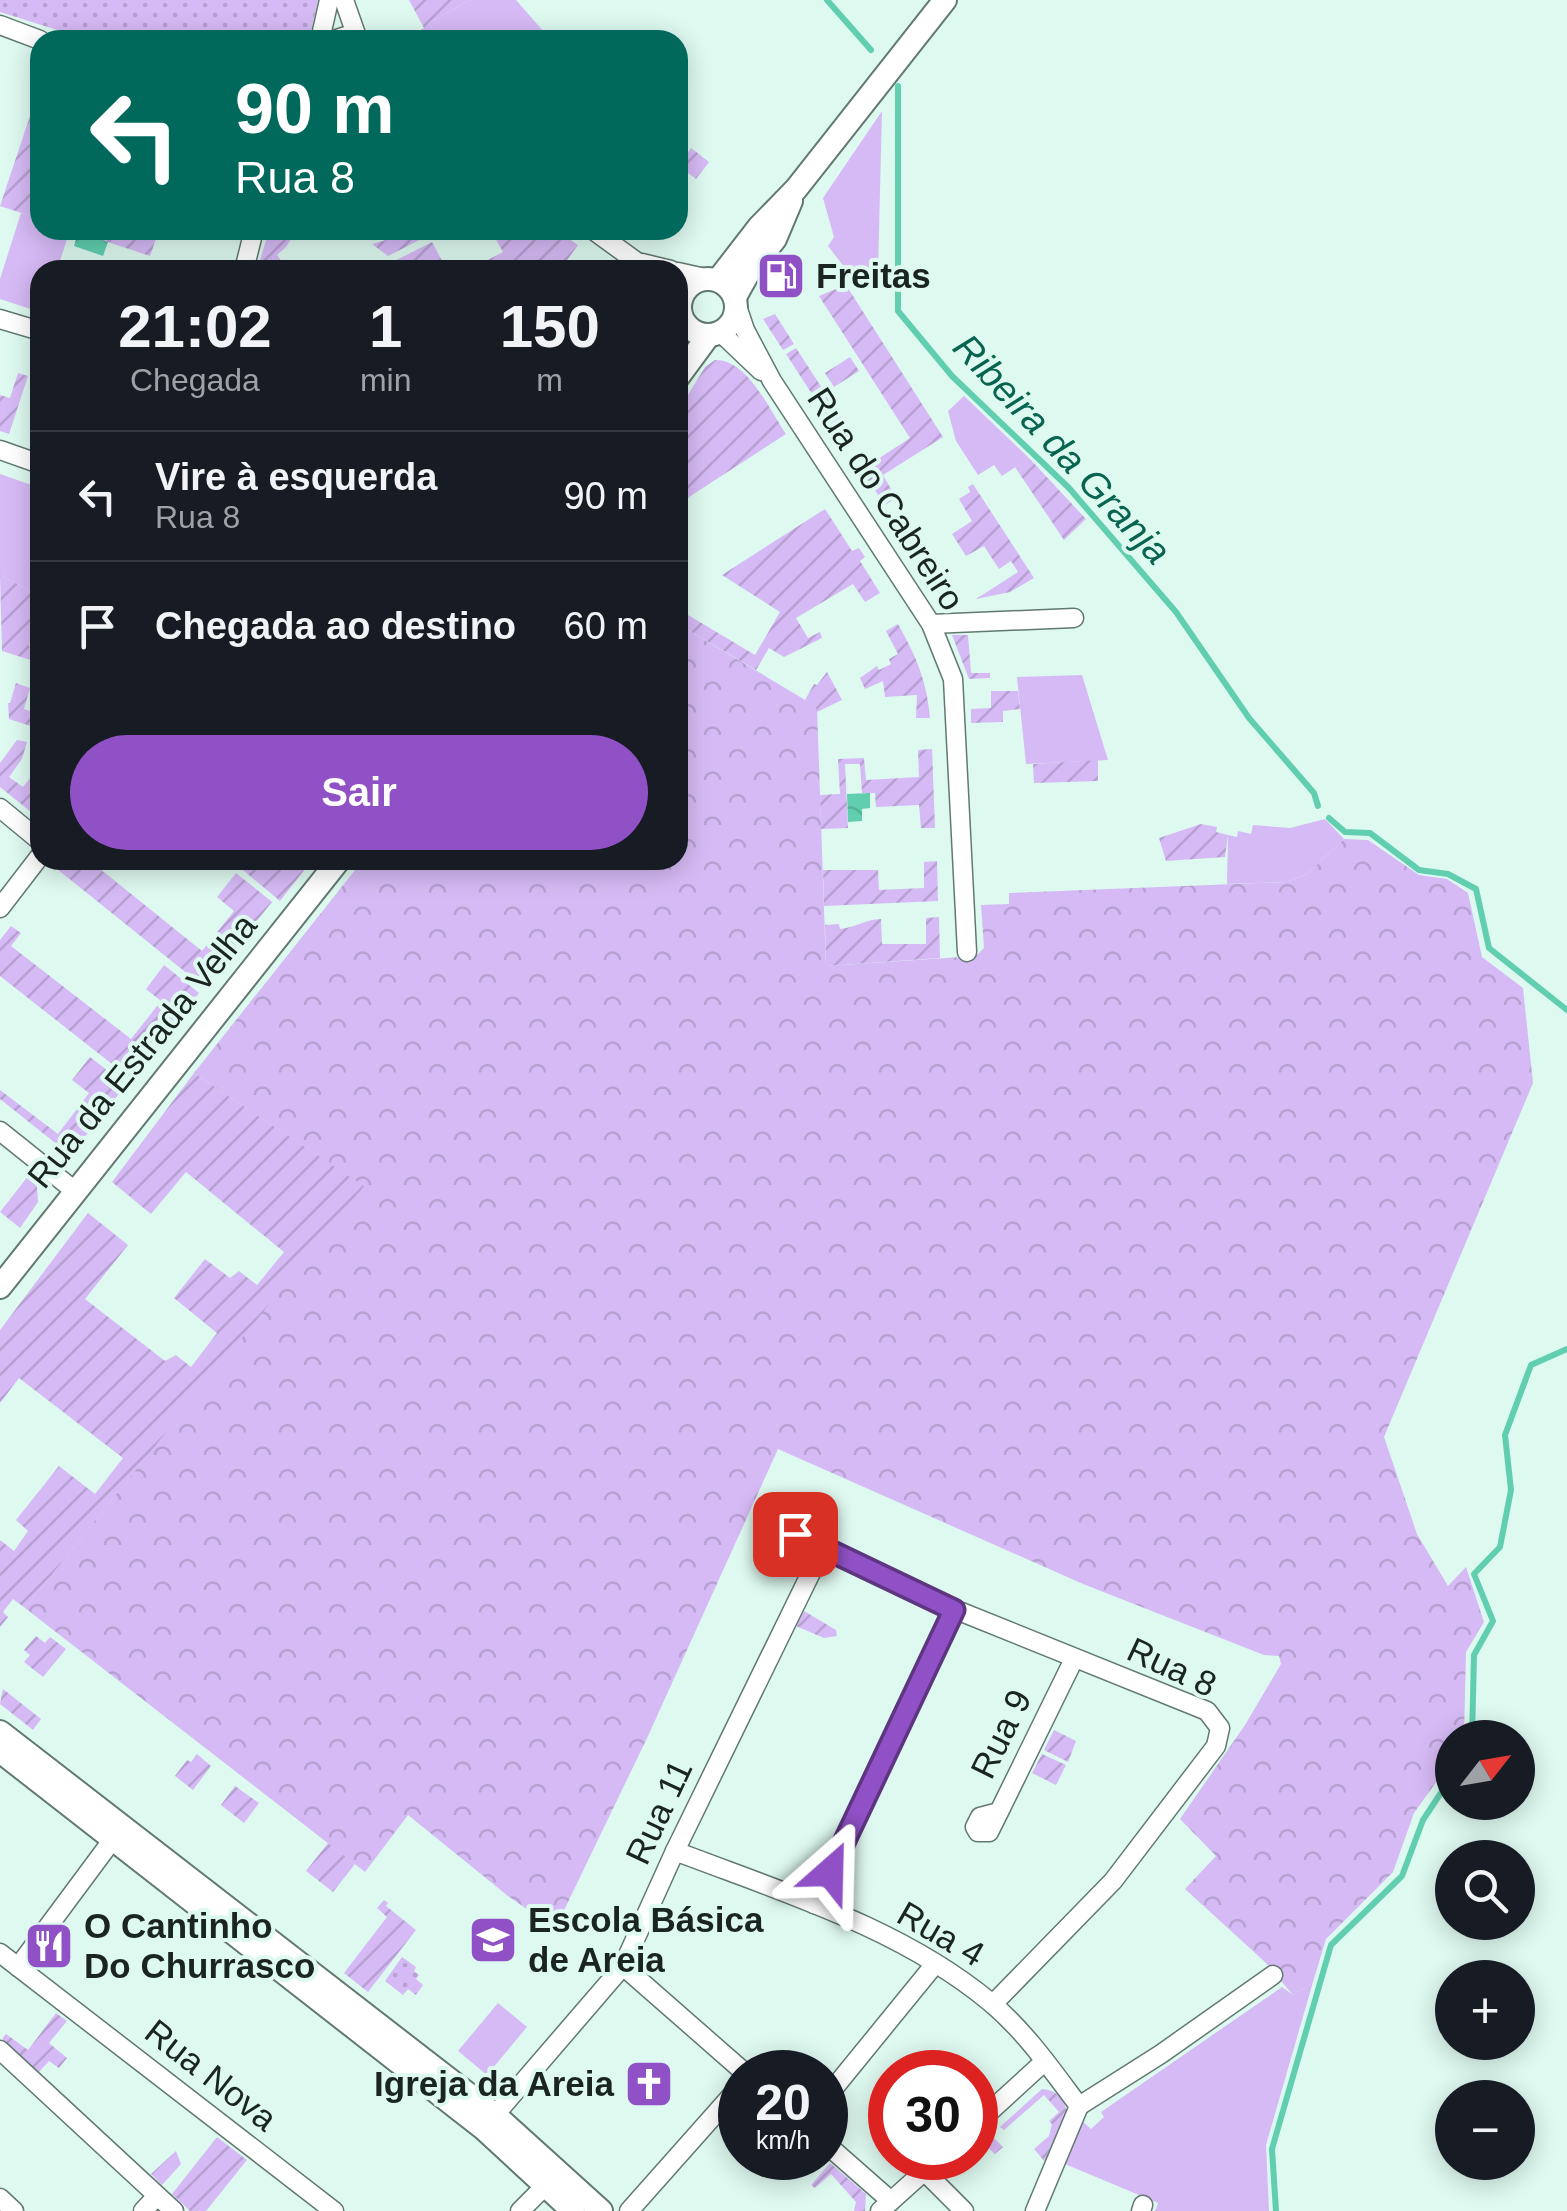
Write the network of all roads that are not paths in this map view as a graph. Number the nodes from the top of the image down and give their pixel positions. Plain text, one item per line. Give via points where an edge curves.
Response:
1 (329, 0) edge
2 (344, 0) edge
3 (945, 0) edge
4 (0, 26) edge
5 (333, 30) edge
6 (335, 30) edge
7 (30, 36) edge
8 (796, 189) junction
9 (607, 240) edge
10 (636, 260) edge
11 (688, 274) edge
12 (711, 279) junction
13 (688, 288) edge
14 (736, 302) junction
15 (0, 319) edge
16 (688, 325) edge
17 (30, 328) edge
18 (714, 334) junction
19 (688, 366) edge
20 (772, 381) junction
21 (0, 450) edge
22 (30, 460) edge
23 (1074, 618) dead end
24 (931, 624) junction
25 (0, 808) edge
26 (30, 832) edge
27 (30, 869) edge
28 (332, 870) edge
29 (0, 908) edge
30 (967, 952) dead end
31 (0, 1132) edge
32 (75, 1191) junction
33 (0, 1287) edge
34 (766, 1521) dead end
35 (823, 1548) junction
36 (954, 1610) junction
37 (1074, 1658) junction
38 (0, 1732) edge
39 (0, 1751) edge
40 (118, 1833) junction
41 (984, 1834) dead end
42 (675, 1850) junction
43 (814, 1904) junction
44 (0, 1953) edge
45 (936, 1964) junction
46 (623, 1966) junction
47 (18, 1967) junction
48 (1274, 1974) dead end
49 (994, 2004) junction
50 (0, 2050) edge
51 (719, 2050) edge
52 (1045, 2061) junction
53 (848, 2071) edge
54 (998, 2103) edge
55 (1079, 2106) junction
56 (718, 2111) edge
57 (489, 2121) junction
58 (848, 2167) edge
59 (551, 2179) junction
60 (914, 2180) edge
61 (933, 2180) edge
62 (157, 2196) junction
63 (0, 2198) edge
64 (886, 2206) edge
65 (14, 2211) edge
66 (143, 2211) edge
67 (174, 2211) edge
68 (334, 2211) edge
69 (520, 2211) edge
70 (573, 2211) edge
71 (600, 2211) edge
72 (629, 2211) edge
73 (964, 2211) edge
74 (1035, 2211) edge

1 - 5 street
2 - 6 street
3 - 8 street
4 - 7 street
8 - 12 street
8 - 14 street
9 - 10 street
11 - 12 street
12 - 13 street
12 - 14 street
14 - 18 street via 732,322
14 - 20 street
15 - 17 street
16 - 18 street
18 - 19 street
18 - 20 street
20 - 24 street, Rua do Cabreiro
21 - 22 street
23 - 24 street
24 - 30 street, Rua do Cabreiro via 956,708
25 - 26 street
27 - 29 street
28 - 32 street, Rua da Estrada Velha
31 - 32 street
32 - 33 street, Rua da Estrada Velha
34 - 35 street, Rua 8
35 - 36 street, Rua 8
35 - 42 street, Rua 11
36 - 37 street, Rua 8
36 - 43 street
37 - 41 street, Rua 9
37 - 49 street, Rua 8 via 1207,1711 1220,1728 1216,1746 1113,1881
38 - 40 street
39 - 40 street
40 - 47 street
40 - 57 street
42 - 43 street, Rua 4
42 - 46 street, Rua 11
43 - 45 street, Rua 4
44 - 47 street, Rua Nova
45 - 49 street, Rua 4
45 - 53 street
46 - 51 street
46 - 57 street, Rua 11
47 - 68 street, Rua Nova
48 - 55 street
49 - 52 street, Rua 4
50 - 62 street
52 - 54 street
52 - 55 street, Rua 4
55 - 74 street
56 - 72 street
57 - 59 street
58 - 64 street
59 - 69 street
59 - 70 street
59 - 71 street
60 - 64 street
61 - 73 street
62 - 66 street
62 - 67 street
63 - 65 street

